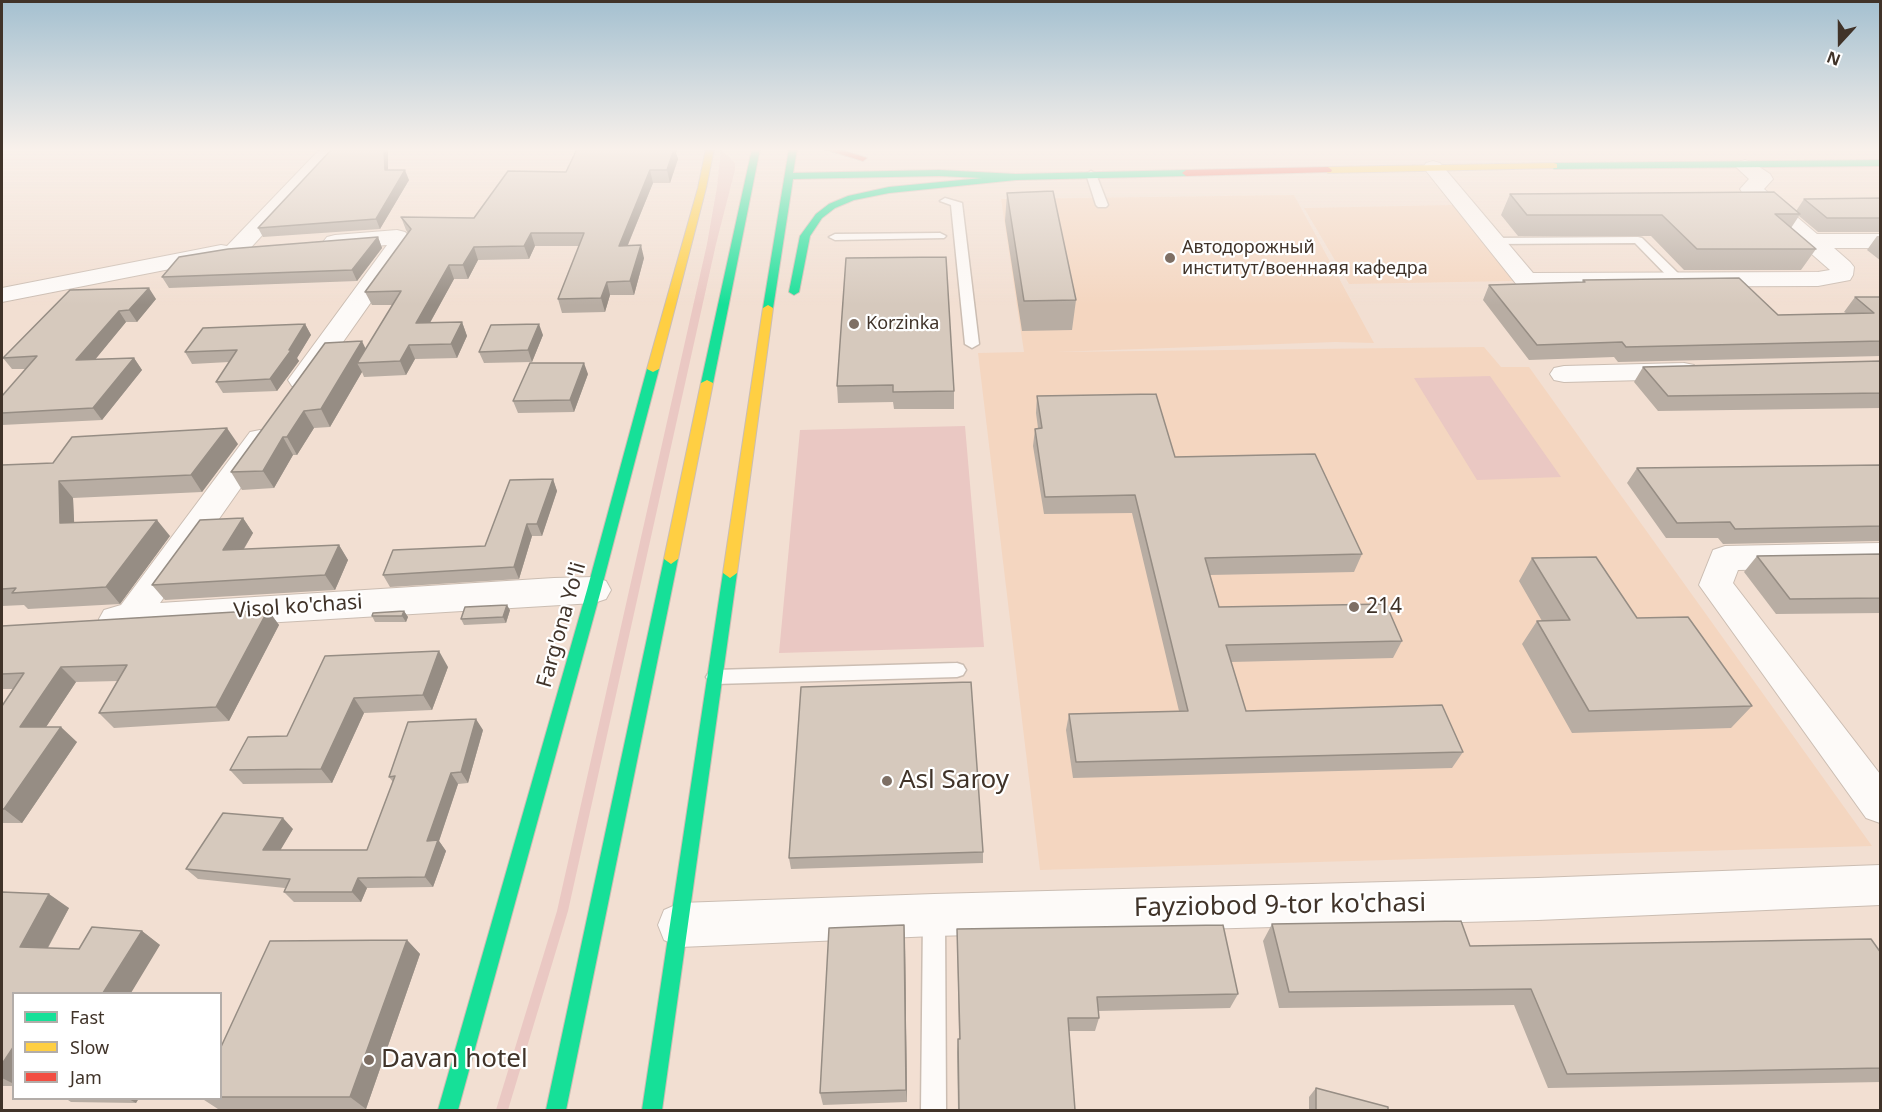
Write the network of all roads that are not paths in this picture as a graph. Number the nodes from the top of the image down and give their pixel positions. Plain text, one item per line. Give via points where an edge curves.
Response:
1 (282, 201) edge
2 (699, 201) edge
3 (757, 201) edge
4 (785, 201) edge
5 (845, 201) edge
6 (945, 201) dead end
7 (1101, 201) edge
8 (1461, 201) edge
9 (1765, 201) edge
10 (1102, 205) dead end
11 (799, 221) dead end
12 (940, 236) dead end
13 (835, 237) dead end
14 (1494, 241) junction
15 (1814, 241) junction
16 (1881, 241) edge
17 (317, 243) edge
18 (271, 247) edge
19 (237, 249) junction
20 (1677, 279) junction
21 (2, 295) edge
22 (763, 342) junction
23 (972, 345) dead end
24 (1705, 371) edge
25 (1564, 374) dead end
26 (1881, 555) edge
27 (594, 590) junction
28 (131, 618) junction
29 (85, 621) edge
30 (957, 670) dead end
31 (715, 677) junction
32 (1881, 805) edge
33 (1881, 885) edge
34 (934, 915) junction
35 (680, 925) junction
36 (448, 1110) edge
37 (556, 1110) edge
38 (652, 1110) edge
39 (933, 1110) edge

1 - 19 street
2 - 27 main road, Farg'ona Yo'li
3 - 37 main road
4 - 22 main road
5 - 22 main road via 827,209 805,236 793,294
6 - 23 lane via 956,203
7 - 10 lane
8 - 14 street
9 - 15 street
11 - 22 main road via 784,291
12 - 13 lane
14 - 20 lane via 1638,240
14 - 20 street via 1526,280
15 - 16 street
15 - 20 street via 1842,267 1841,275 1818,279
17 - 28 street via 397,237 402,241
18 - 19 street
19 - 21 street
22 - 31 main road
24 - 25 street
26 - 32 street via 1725,558 1716,585
27 - 28 street, Visol ko'chasi
27 - 36 main road, Farg'ona Yo'li
28 - 29 street, Visol ko'chasi
30 - 31 lane
31 - 35 main road
33 - 34 street, Fayziobod 9-tor ko'chasi via 1538,900
34 - 35 street, Fayziobod 9-tor ko'chasi
34 - 39 lane
35 - 38 main road

